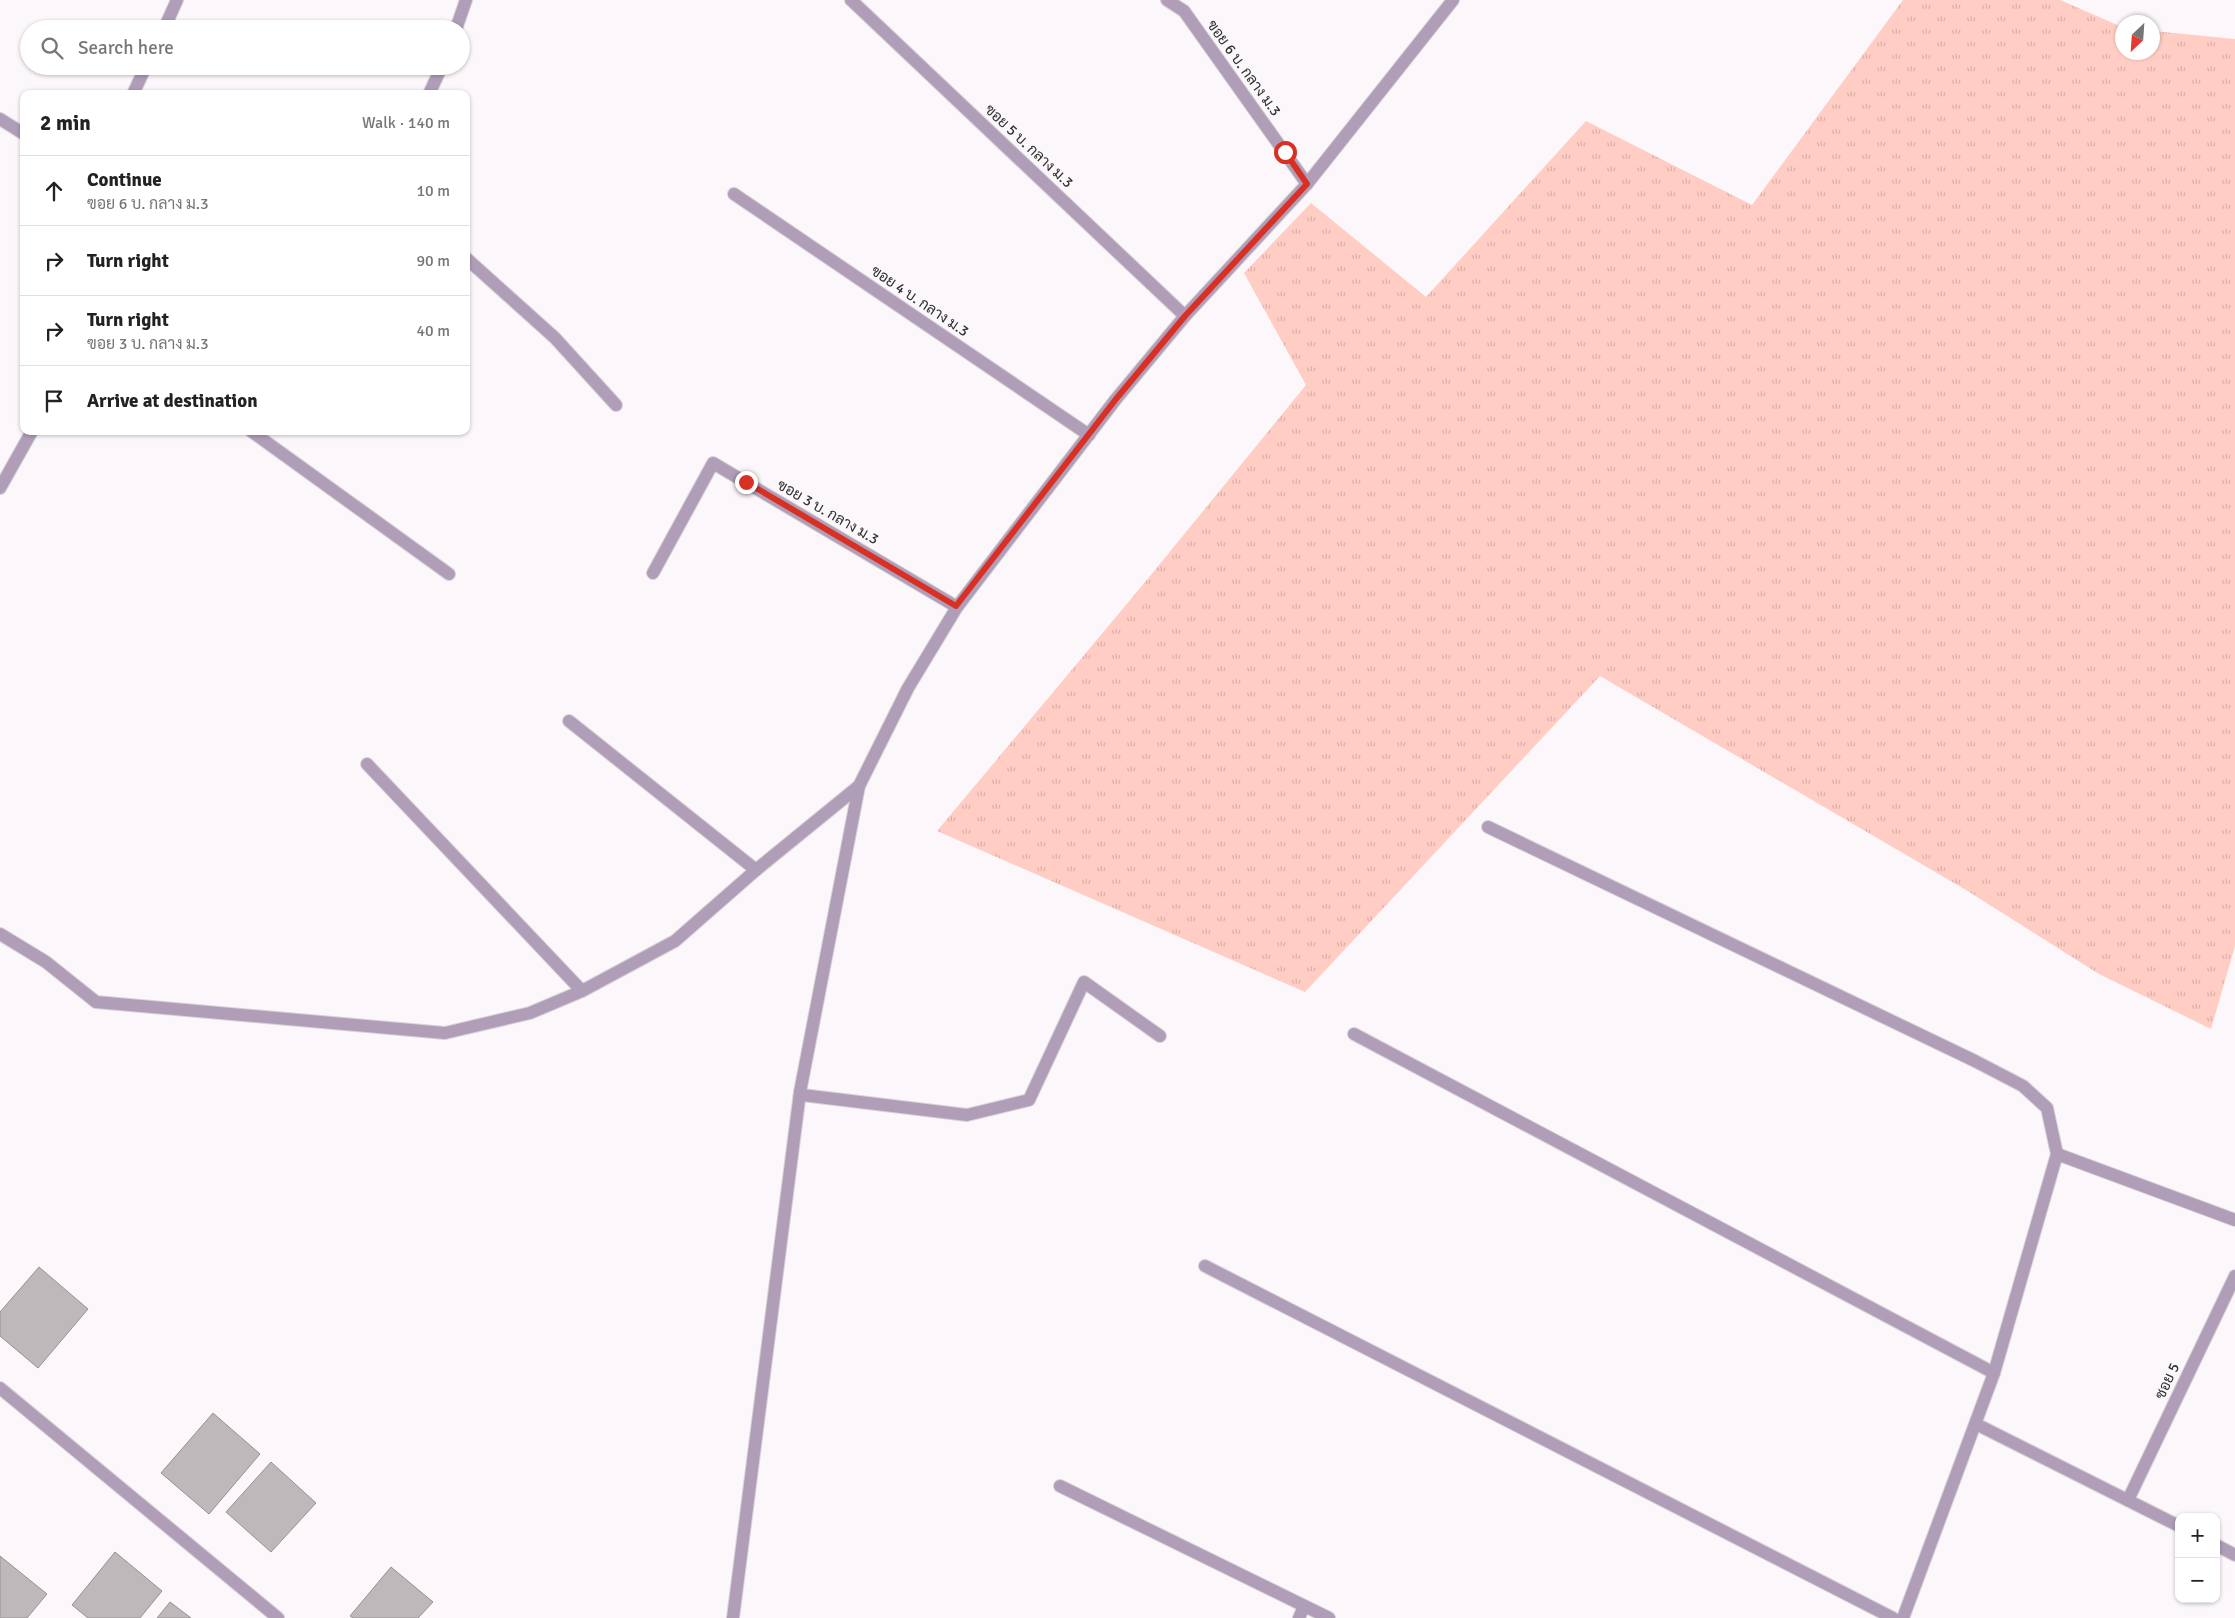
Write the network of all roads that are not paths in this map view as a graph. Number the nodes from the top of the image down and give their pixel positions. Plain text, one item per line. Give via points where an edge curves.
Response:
1 (177, 0) edge
2 (466, 0) edge
3 (850, 0) edge
4 (1168, 0) edge
5 (1453, 0) edge
6 (168, 20) edge
7 (459, 20) edge
8 (142, 75) edge
9 (438, 75) edge
10 (136, 90) edge
11 (431, 90) edge
12 (0, 119) edge
13 (20, 132) edge
14 (1307, 184) junction
15 (734, 194) dead end
16 (470, 262) edge
17 (1185, 316) junction
18 (616, 404) dead end
19 (30, 435) edge
20 (258, 435) edge
21 (1089, 435) junction
22 (0, 488) edge
23 (653, 573) dead end
24 (449, 574) dead end
25 (956, 606) junction
26 (569, 721) dead end
27 (367, 764) dead end
28 (859, 786) junction
29 (1488, 827) dead end
30 (756, 870) junction
31 (0, 934) edge
32 (582, 991) junction
33 (1354, 1034) dead end
34 (1160, 1036) dead end
35 (800, 1092) junction
36 (2057, 1154) junction
37 (2235, 1220) edge
38 (1205, 1266) dead end
39 (2235, 1276) edge
40 (1994, 1373) junction
41 (0, 1388) edge
42 (1976, 1424) junction
43 (1060, 1486) dead end
44 (2128, 1500) junction
45 (2175, 1524) edge
46 (2220, 1547) edge
47 (2235, 1555) edge
48 (1304, 1606) junction
49 (270, 1616) edge
50 (733, 1618) edge
51 (1299, 1618) edge
52 (1329, 1618) edge
53 (1893, 1618) edge
54 (1903, 1618) edge

1 - 6 street
2 - 7 street
3 - 17 street, ฃอย 5 บ. กลาง ม.3
4 - 14 street, ฃอย 6 บ. กลาง ม.3 via 1184,11
5 - 14 street
8 - 10 street
9 - 11 street
12 - 13 street
14 - 17 street
15 - 21 street, ฃอย 4 บ. กลาง ม.3
16 - 18 street via 555,338
17 - 21 street
19 - 22 street
20 - 24 street
21 - 25 street
23 - 25 street, ฃอย 3 บ. กลาง ม.3 via 713,463
25 - 28 street via 908,688
26 - 30 street
27 - 32 street
28 - 30 street
28 - 35 street
29 - 36 street via 2023,1086 2047,1108
30 - 32 street via 675,941
31 - 32 street via 46,962 96,1002 105,1003 445,1034 530,1013
33 - 40 street
34 - 35 street via 1084,982 1029,1100 967,1116 802,1095
35 - 50 street
36 - 37 street
36 - 40 street
38 - 53 street
39 - 44 street, ซอย 5
40 - 42 street
41 - 49 street
42 - 44 street
42 - 54 street
43 - 48 street
44 - 45 street
46 - 47 street
48 - 51 street
48 - 52 street

